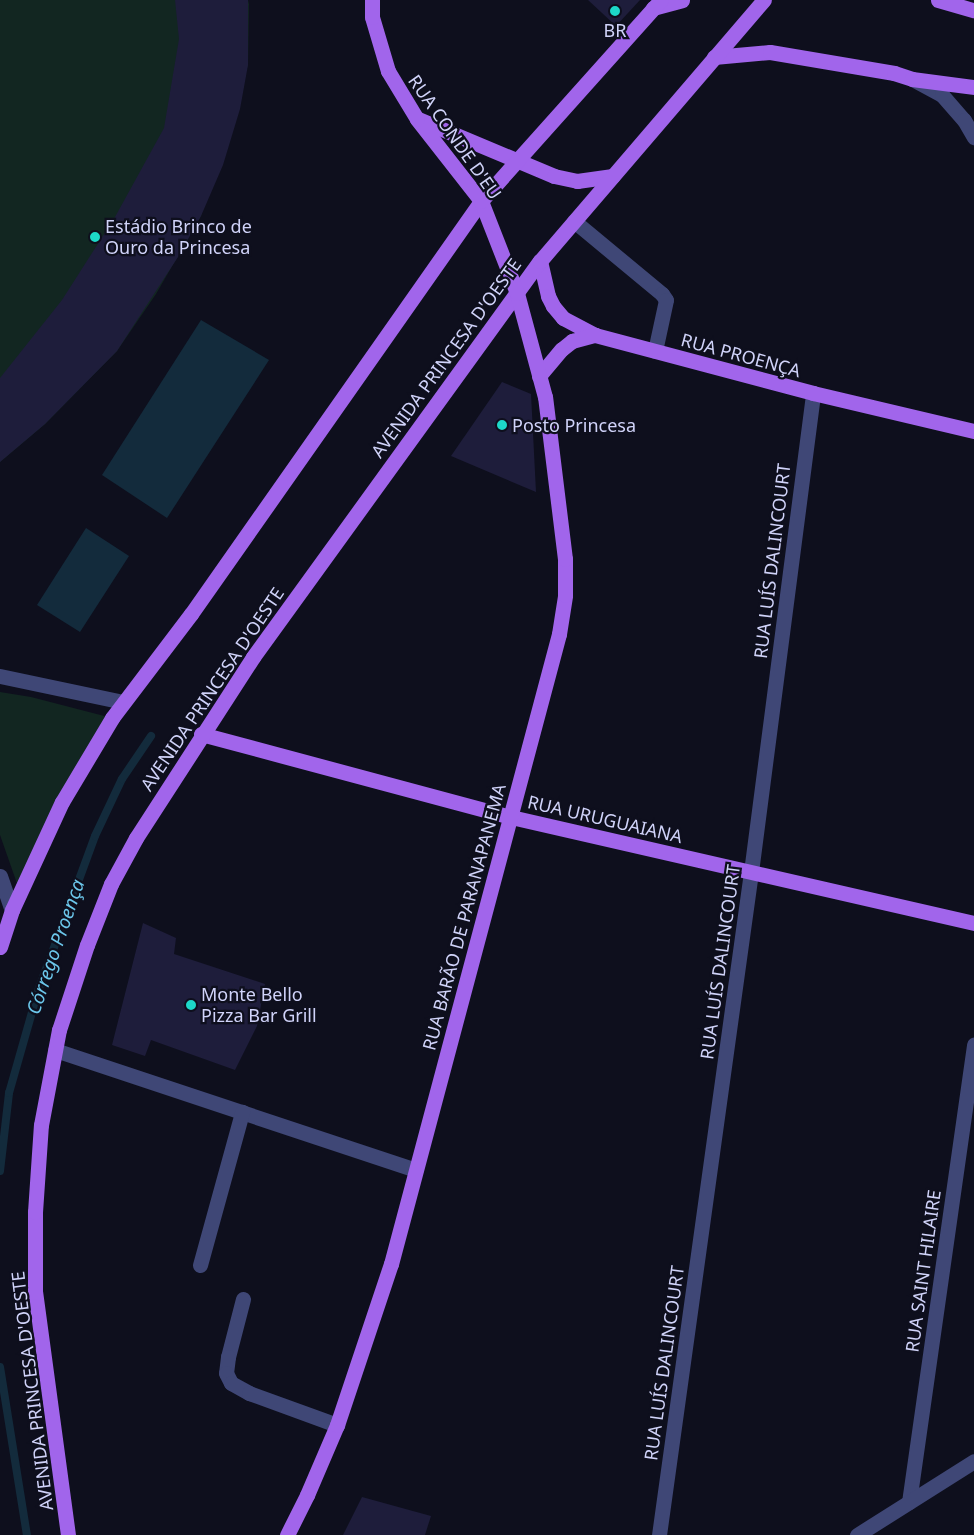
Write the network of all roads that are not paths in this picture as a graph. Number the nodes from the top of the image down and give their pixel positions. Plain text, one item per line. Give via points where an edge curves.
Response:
1 (372, 0) edge
2 (682, 0) edge
3 (764, 0) edge
4 (937, 0) edge
5 (657, 4) edge
6 (974, 10) edge
7 (714, 57) junction
8 (912, 79) junction
9 (974, 87) edge
10 (417, 119) junction
11 (974, 137) edge
12 (516, 159) junction
13 (613, 176) junction
14 (481, 201) junction
15 (574, 221) junction
16 (540, 261) junction
17 (517, 293) junction
18 (595, 335) junction
19 (655, 351) junction
20 (539, 376) junction
21 (813, 393) junction
22 (974, 431) edge
23 (0, 676) edge
24 (123, 702) junction
25 (202, 734) junction
26 (510, 817) junction
27 (751, 872) junction
28 (0, 876) edge
29 (12, 910) junction
30 (974, 923) edge
31 (0, 947) edge
32 (974, 1045) edge
33 (55, 1050) junction
34 (242, 1112) junction
35 (416, 1170) junction
36 (200, 1265) dead end
37 (243, 1298) dead end
38 (337, 1425) junction
39 (974, 1462) edge
40 (909, 1502) junction
41 (68, 1535) edge
42 (287, 1535) edge
43 (659, 1535) edge
44 (856, 1535) edge

1 - 10 main road, RUA CONDE D'EU via 372,17 388,71
2 - 5 main road
3 - 7 main road, AVENIDA PRINCESA D'OESTE
4 - 6 main road
5 - 12 main road
7 - 8 main road via 770,52 894,73
7 - 13 main road, AVENIDA PRINCESA D'OESTE
8 - 9 main road
8 - 11 street via 942,95
10 - 12 main road
10 - 14 main road, RUA CONDE D'EU
12 - 13 main road via 554,176 577,181
12 - 14 main road
13 - 15 main road, AVENIDA PRINCESA D'OESTE
14 - 17 main road, RUA CONDE D'EU
14 - 24 main road via 191,614
15 - 16 main road, AVENIDA PRINCESA D'OESTE
15 - 19 street via 666,300
16 - 17 main road, AVENIDA PRINCESA D'OESTE
16 - 18 main road, RUA PROENÇA via 553,306 563,318
17 - 20 main road, RUA BARÃO DE PARANAPANEMA
17 - 25 main road, AVENIDA PRINCESA D'OESTE via 252,657
18 - 19 main road, RUA PROENÇA
18 - 20 main road via 572,341 562,348
19 - 21 main road, RUA PROENÇA
20 - 26 main road, RUA BARÃO DE PARANAPANEMA via 545,397 565,559 565,595 559,634
21 - 22 main road, RUA PROENÇA
21 - 27 street, RUA LUÍS DALINCOURT
23 - 24 street
24 - 29 main road via 62,802
25 - 26 main road, RUA URUGUAIANA
25 - 33 main road, AVENIDA PRINCESA D'OESTE via 111,884 81,964
26 - 27 main road, RUA URUGUAIANA
26 - 35 main road, RUA BARÃO DE PARANAPANEMA
27 - 30 main road, RUA URUGUAIANA
27 - 43 street, RUA LUÍS DALINCOURT
28 - 29 street
29 - 31 main road
32 - 40 street, RUA SAINT HILAIRE
33 - 34 street
33 - 41 main road, AVENIDA PRINCESA D'OESTE via 41,1125 34,1212 35,1292
34 - 35 street
34 - 36 street
35 - 38 main road, RUA BARÃO DE PARANAPANEMA via 391,1264
37 - 38 street via 228,1357 226,1374 230,1383
38 - 42 main road, RUA BARÃO DE PARANAPANEMA
39 - 40 street
40 - 44 street

